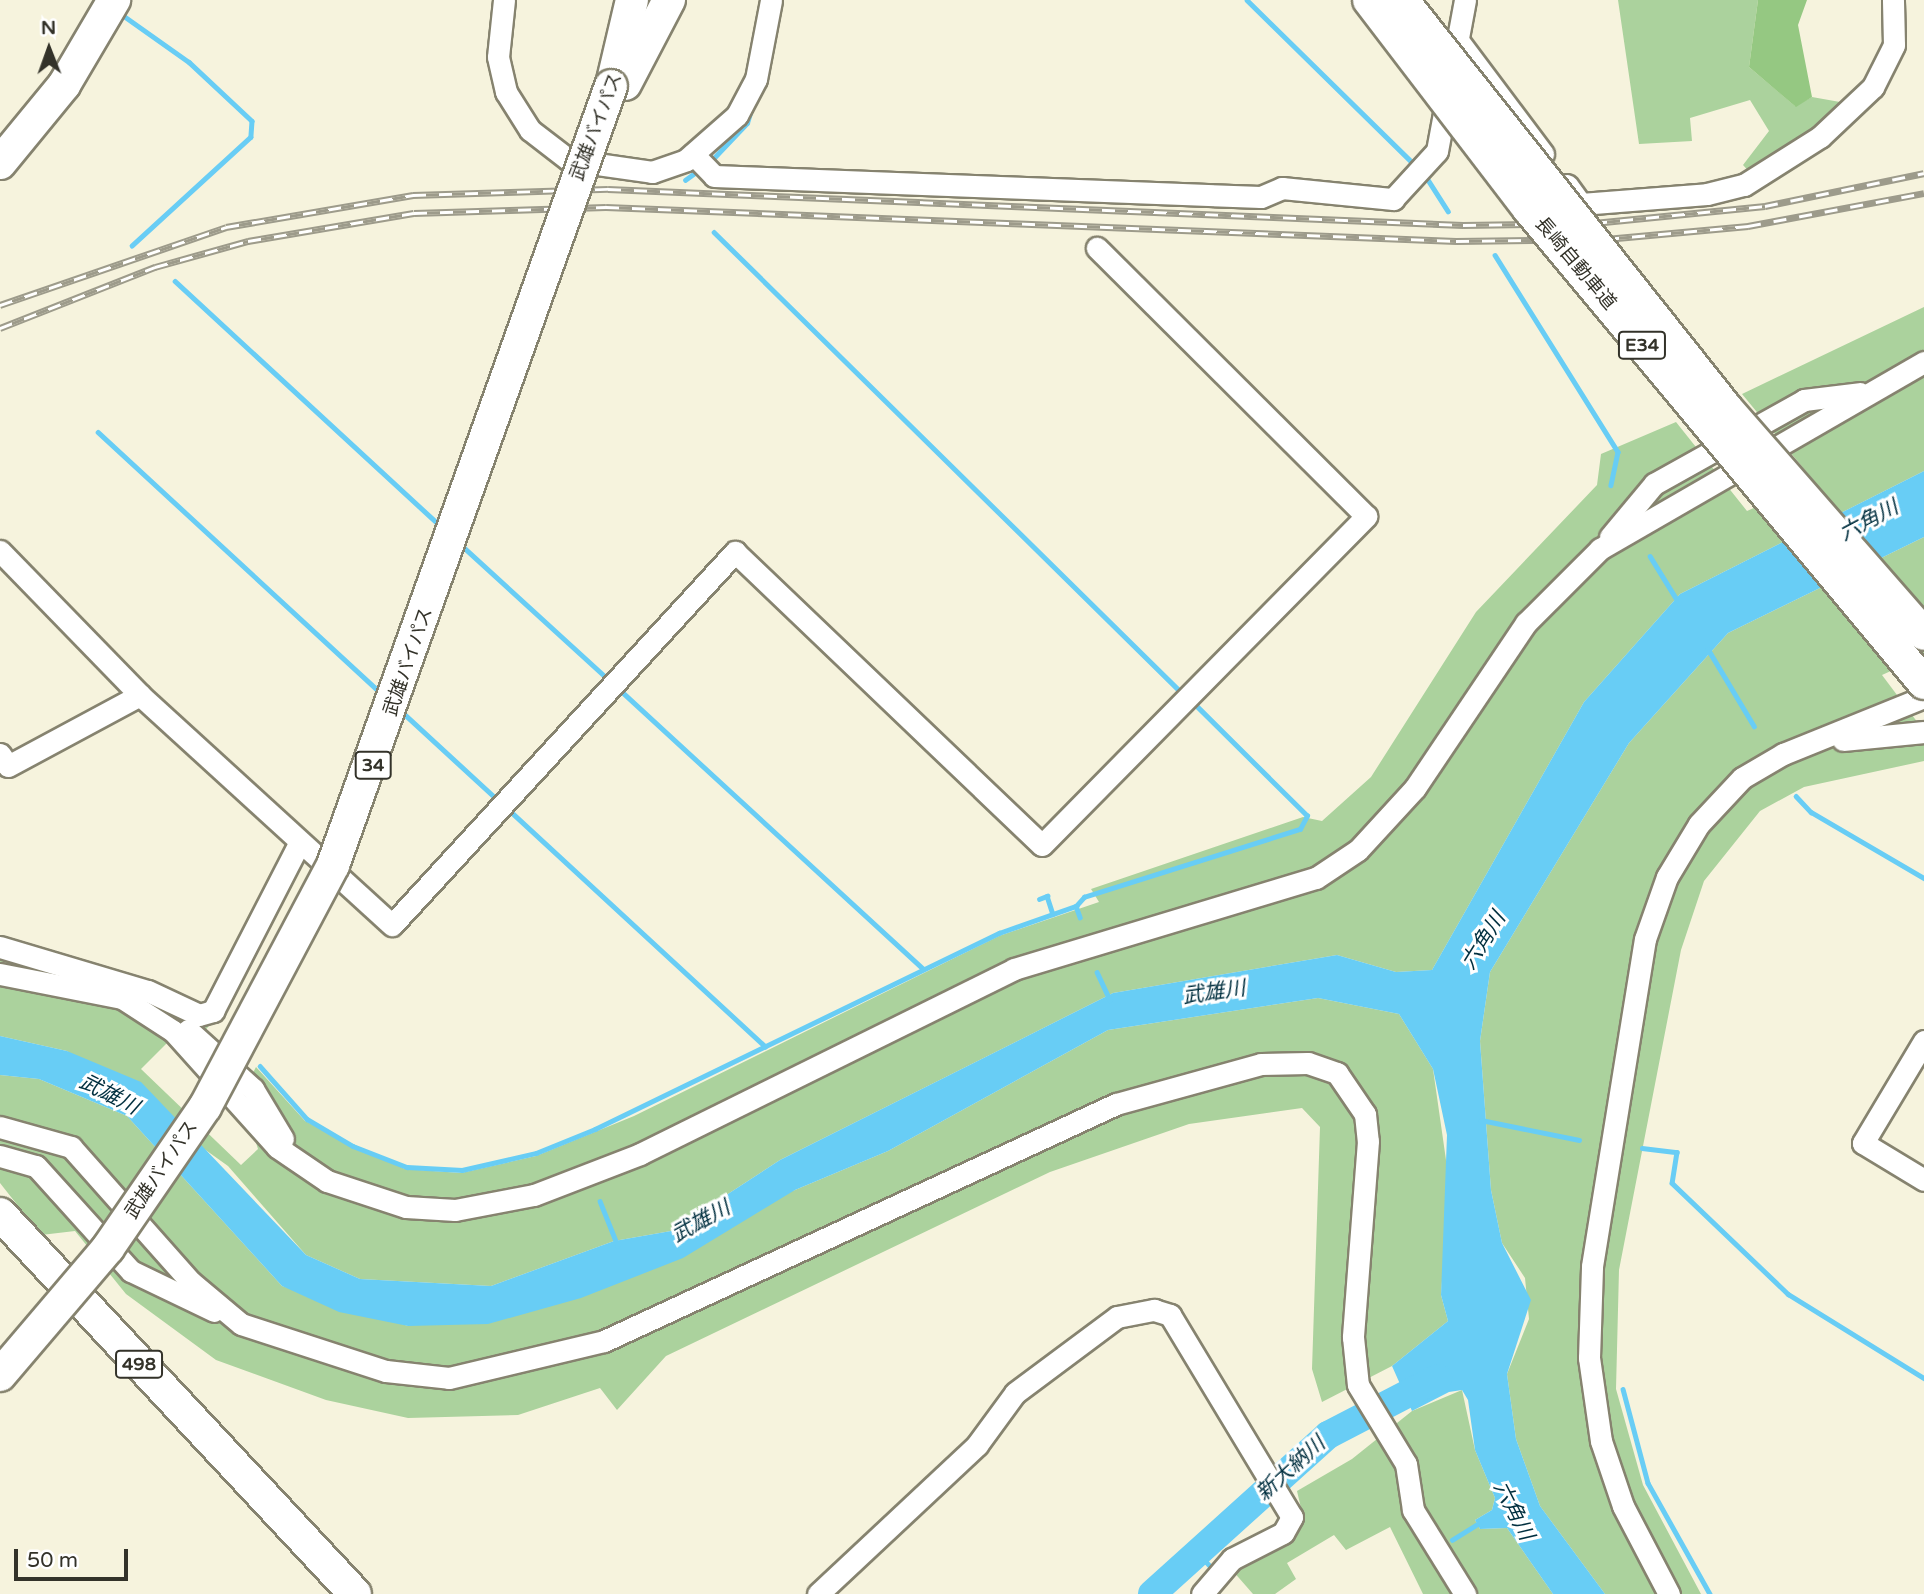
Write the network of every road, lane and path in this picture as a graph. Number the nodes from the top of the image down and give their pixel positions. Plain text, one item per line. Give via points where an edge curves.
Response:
1 (114, 0) edge
2 (504, 0) edge
3 (632, 0) edge
4 (646, 0) edge
5 (669, 0) edge
6 (771, 0) edge
7 (1369, 0) edge
8 (1402, 0) edge
9 (1465, 0) edge
10 (1893, 0) edge
11 (1456, 38) junction
12 (618, 85) junction
13 (693, 154) junction
14 (0, 163) edge
15 (1097, 248) dead end
16 (1924, 362) edge
17 (0, 551) edge
18 (1924, 634) edge
19 (1924, 683) edge
20 (140, 695) junction
21 (1924, 697) edge
22 (1924, 732) edge
23 (0, 754) edge
24 (1783, 754) junction
25 (299, 844) junction
26 (0, 947) edge
27 (0, 974) edge
28 (122, 998) junction
29 (173, 1008) junction
30 (1924, 1041) edge
31 (0, 1127) edge
32 (0, 1156) edge
33 (295, 1159) junction
34 (1924, 1180) edge
35 (0, 1214) edge
36 (69, 1289) junction
37 (241, 1324) junction
38 (0, 1376) edge
39 (1203, 1590) edge
40 (355, 1594) edge
41 (818, 1594) edge
42 (1465, 1594) edge
43 (1669, 1594) edge

1 - 14 highway via 64,85
2 - 13 street via 498,57 506,92 530,130 569,160 609,170 652,172
3 - 12 highway
4 - 12 highway, 武雄バイパス / 34
5 - 12 highway
6 - 13 street via 756,79 737,116
7 - 19 highway, 長崎自動車道 / E34, bridge via 1529,209
8 - 18 highway, 長崎自動車道 / E34, bridge via 1726,408
9 - 11 street
10 - 11 street via 1894,45 1873,86 1820,137 1744,184 1707,194 1581,204
11 - 13 street via 1437,151 1422,174 1393,199 1282,188 1261,197 714,176
12 - 36 highway, 武雄バイパス / 34, bridge via 517,349 379,751 333,865 205,1107 108,1248
15 - 25 street via 1366,516 1042,845 735,552 392,925
16 - 33 street via 1600,549 1526,623 1415,788 1358,850 1315,878 1014,969 640,1154 534,1195 454,1210 406,1207 327,1181
17 - 20 street
20 - 23 street via 8,766
20 - 25 street
21 - 24 street
22 - 24 street via 1865,734
24 - 43 street via 1742,778 1699,824 1667,877 1628,1018 1592,1266 1589,1359 1601,1441 1623,1506
25 - 29 street via 213,1011 199,1015
26 - 29 street
27 - 28 street
28 - 29 street
28 - 33 street via 173,1031
29 - 33 street via 253,1089
30 - 34 street via 1863,1143
31 - 37 street via 71,1147 191,1282
32 - 37 street via 36,1166 131,1271
35 - 36 highway, 498
36 - 38 highway, 武雄バイパス / 34, bridge
36 - 40 highway, 498
37 - 42 street via 386,1371 449,1378 514,1367 604,1341 1116,1104 1200,1076 1261,1064 1308,1063 1337,1073 1365,1114 1353,1337 1358,1385 1406,1464 1413,1510
39 - 41 street via 1232,1559 1283,1533 1292,1517 1287,1498 1170,1315 1135,1310 1064,1352 1015,1393 977,1445

